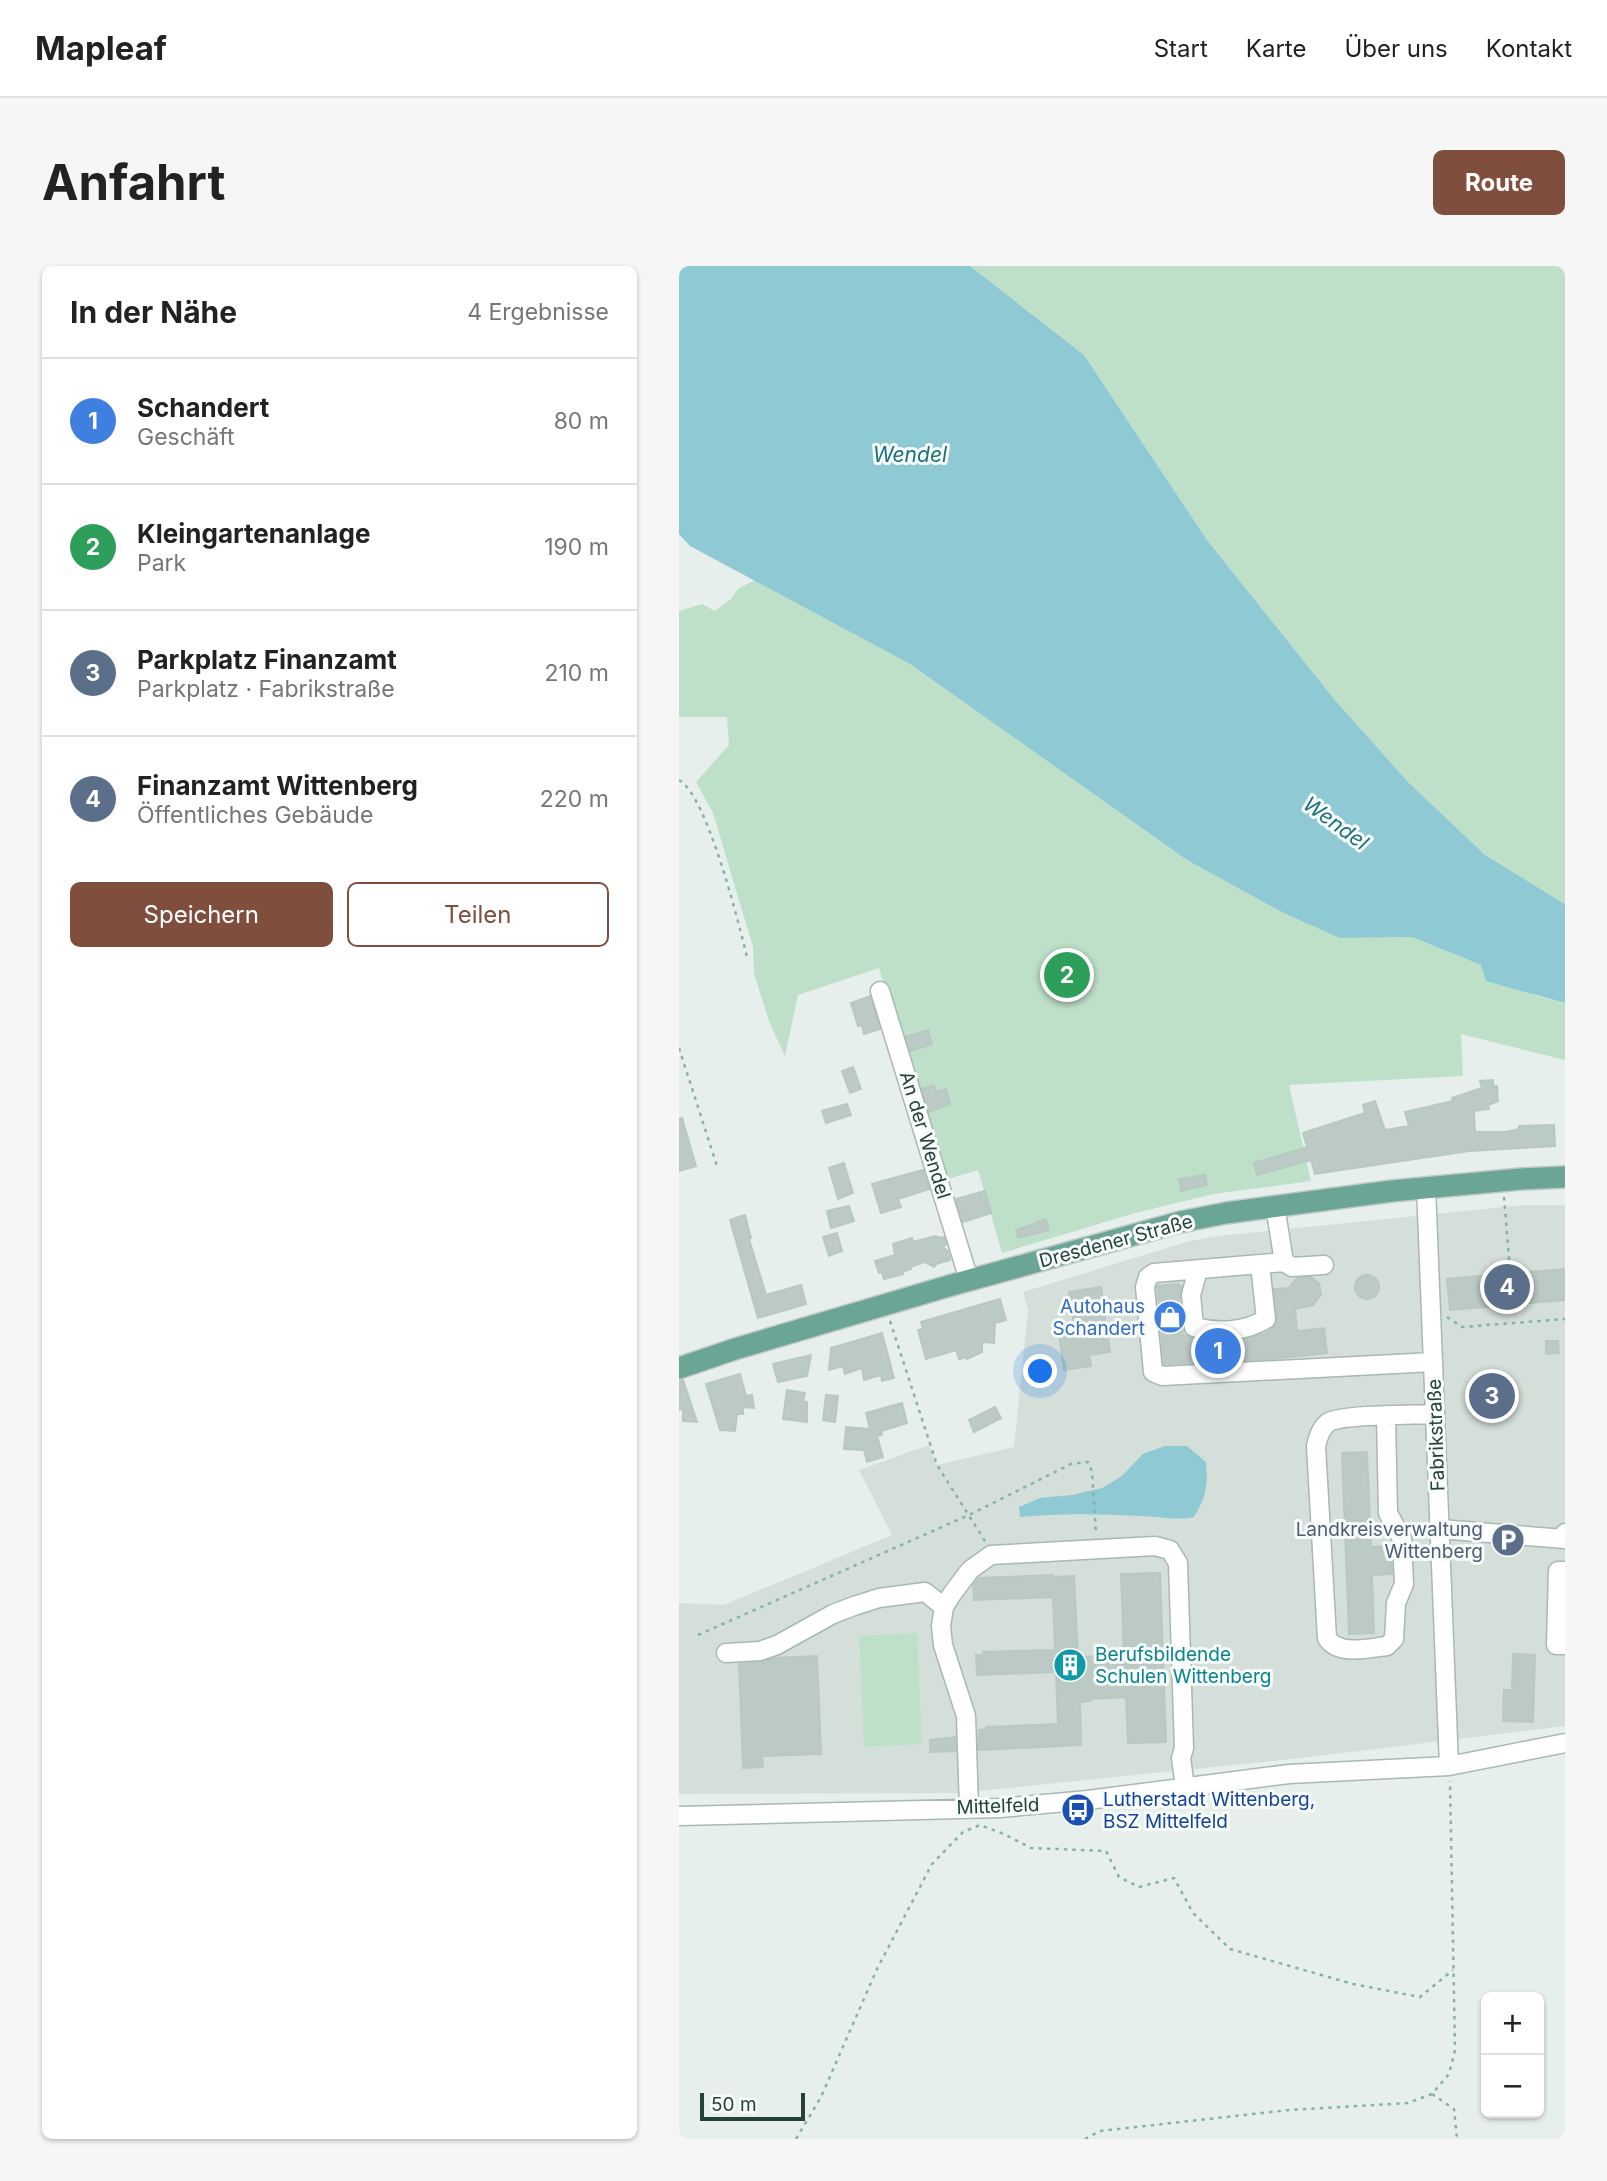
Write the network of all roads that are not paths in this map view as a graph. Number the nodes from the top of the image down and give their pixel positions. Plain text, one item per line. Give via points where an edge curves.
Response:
1 (880, 991) dead end
2 (1565, 1177) edge
3 (1426, 1187) junction
4 (1275, 1206) junction
5 (1284, 1262) junction
6 (1260, 1265) junction
7 (1324, 1265) dead end
8 (1198, 1270) junction
9 (969, 1280) junction
10 (1433, 1362) junction
11 (679, 1368) edge
12 (1435, 1414) junction
13 (1386, 1417) junction
14 (1440, 1529) junction
15 (1565, 1533) edge
16 (1565, 1571) edge
17 (944, 1607) junction
18 (1565, 1645) edge
19 (726, 1653) dead end
20 (1565, 1743) edge
21 (1449, 1766) junction
22 (1185, 1787) junction
23 (969, 1808) junction
24 (679, 1816) edge

1 - 9 street, An der Wendel
2 - 3 main road, Dresdener Straße
3 - 4 main road, Dresdener Straße
3 - 10 street, Fabrikstraße
4 - 5 street
4 - 9 main road, Dresdener Straße via 1155,1227
5 - 6 street
5 - 7 street
6 - 8 street
6 - 8 street via 1266,1319 1252,1327 1211,1331 1194,1327 1191,1296
8 - 10 street via 1148,1277 1145,1287 1153,1372 1162,1376
9 - 11 main road, Dresdener Straße
10 - 12 street, Fabrikstraße
12 - 13 street
12 - 14 street, Fabrikstraße
13 - 13 street via 1330,1422 1318,1436 1327,1638 1342,1649 1387,1647 1394,1639 1396,1603 1404,1584 1402,1539 1388,1513
14 - 15 street via 1565,1539
14 - 21 street, Fabrikstraße
16 - 18 street via 1558,1571 1556,1645
17 - 19 street via 925,1592 879,1598 833,1614 777,1645
17 - 22 street via 970,1570 991,1555 1155,1546 1170,1550 1178,1563
17 - 23 street via 943,1645 966,1716
20 - 21 street, Mittelfeld
21 - 22 street, Mittelfeld via 1305,1773
22 - 23 street, Mittelfeld via 1048,1804
23 - 24 street, Mittelfeld

